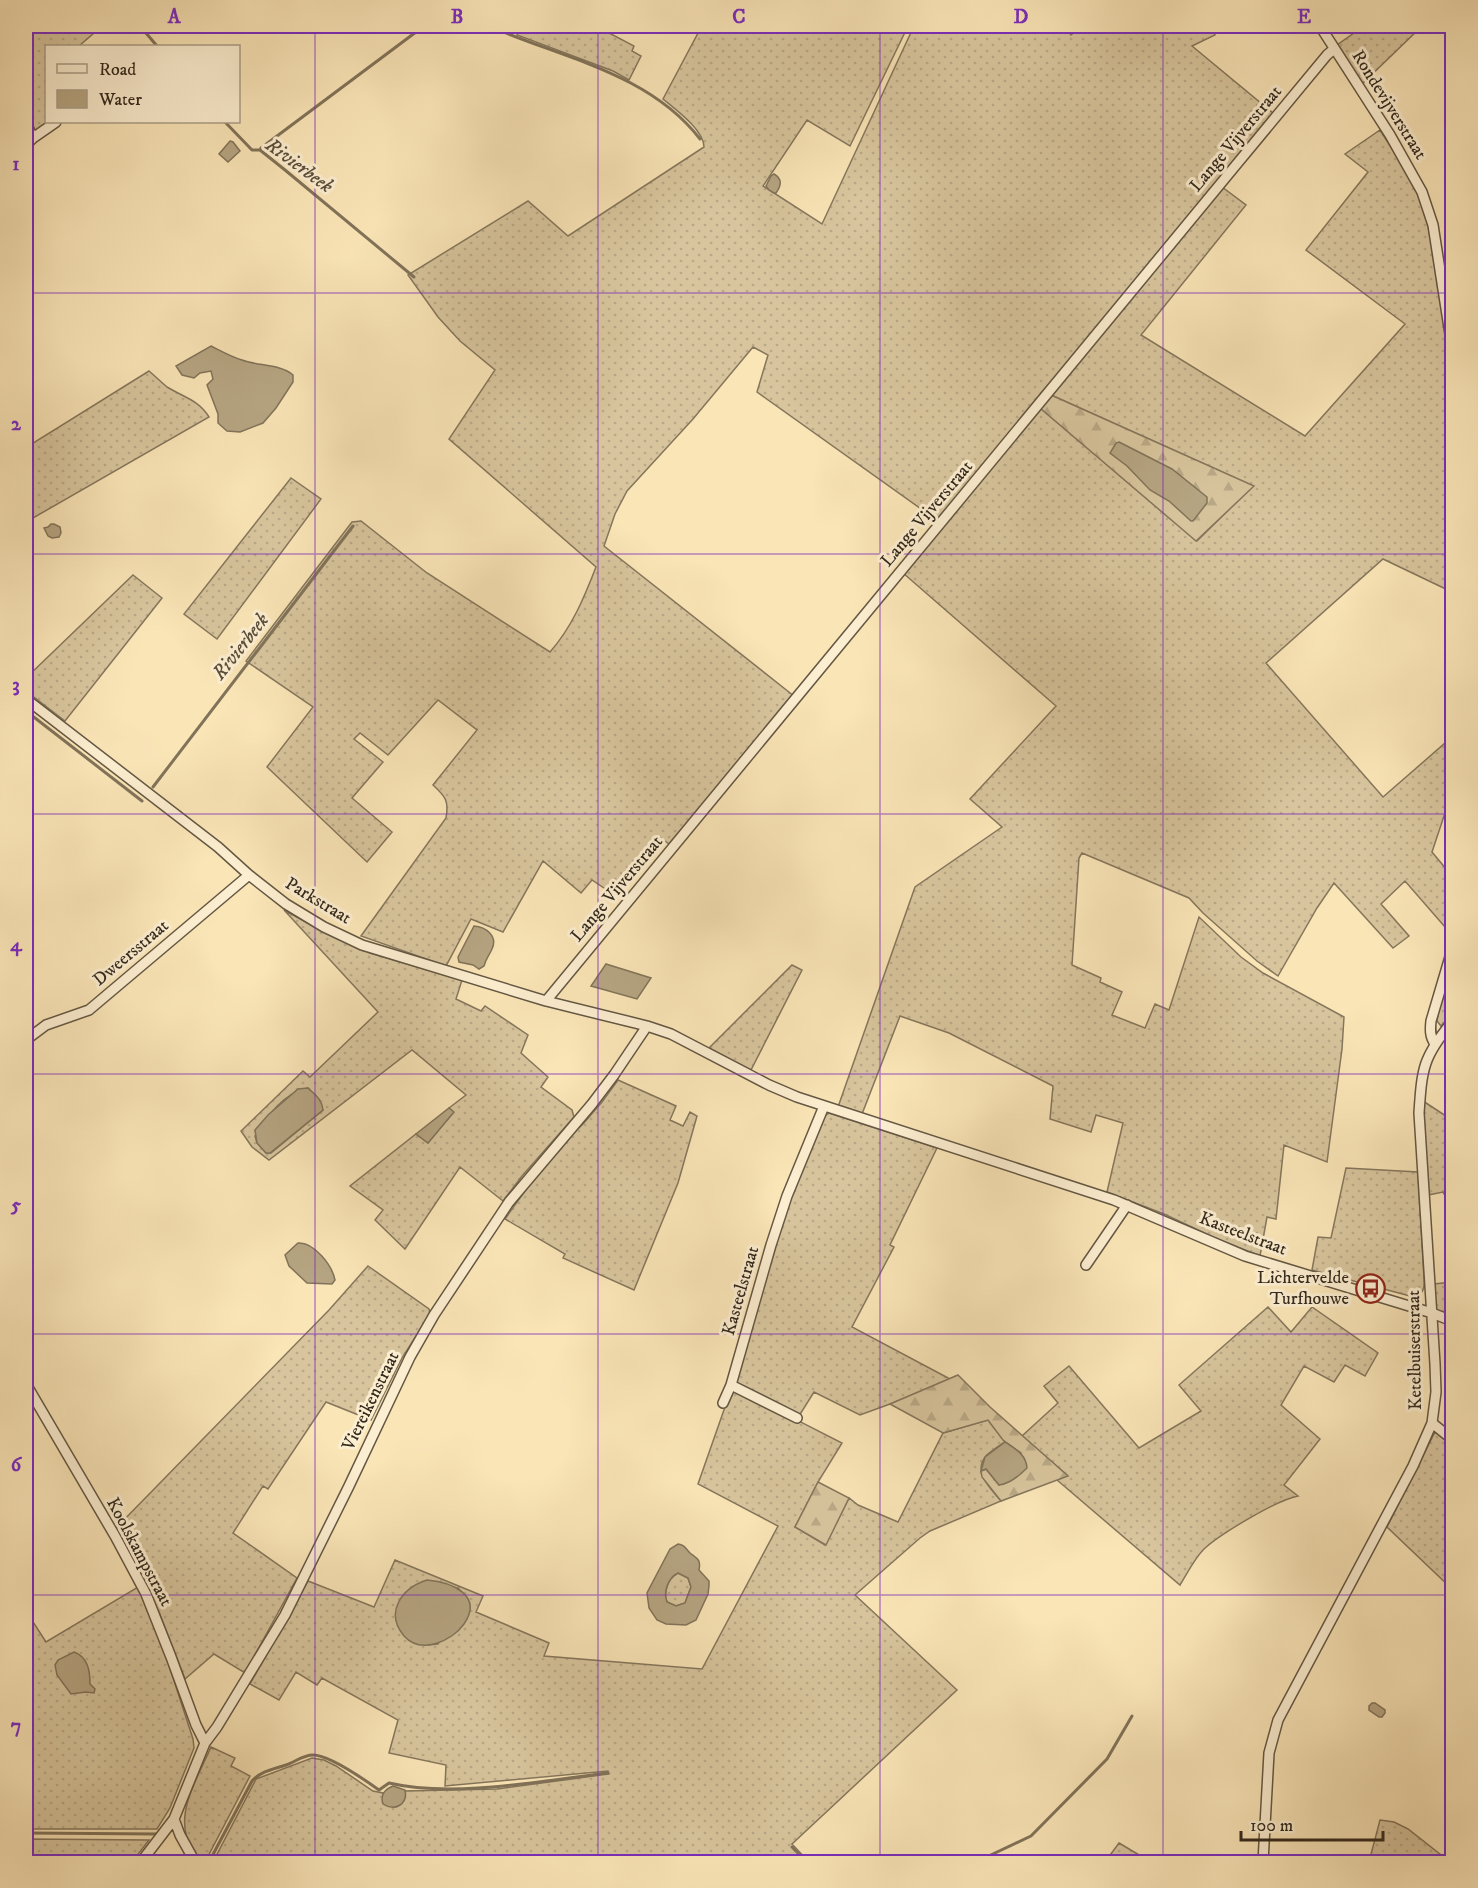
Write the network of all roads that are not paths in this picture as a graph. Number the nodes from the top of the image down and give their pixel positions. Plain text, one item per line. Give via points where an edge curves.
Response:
1 (1320, 26) edge
2 (1334, 49) junction
3 (26, 123) edge
4 (55, 123) edge
5 (29, 142) edge
6 (1452, 347) edge
7 (26, 699) edge
8 (249, 875) junction
9 (1452, 950) edge
10 (546, 1001) junction
11 (1452, 1022) edge
12 (647, 1026) junction
13 (26, 1040) edge
14 (1435, 1044) junction
15 (824, 1106) junction
16 (1127, 1205) junction
17 (1086, 1265) dead end
18 (1432, 1313) junction
19 (1452, 1321) edge
20 (26, 1384) edge
21 (731, 1384) junction
22 (723, 1403) dead end
23 (797, 1418) dead end
24 (1432, 1423) junction
25 (1452, 1439) edge
26 (206, 1743) junction
27 (174, 1819) junction
28 (141, 1863) edge
29 (195, 1863) edge
30 (1263, 1863) edge

1 - 2 street, Rondevijverstraat
2 - 6 street, Rondevijverstraat via 1422,192 1433,225
2 - 10 street, Lange Vijverstraat
3 - 5 street
4 - 5 street
7 - 8 street, Parkstraat
8 - 10 street, Parkstraat via 286,904 362,945
8 - 13 street, Dweersstraat via 89,1010 45,1025
9 - 14 street, Ketelbuiserstraat via 1431,1021
10 - 12 street, Parkstraat
11 - 14 street
12 - 15 street, Kasteelstraat via 671,1034 769,1085
12 - 26 street, Viereikenstraat via 592,1104 509,1202 434,1316 410,1357 285,1615
14 - 18 street, Ketelbuiserstraat via 1421,1077 1419,1113
15 - 16 street, Kasteelstraat
15 - 21 street, Kasteelstraat via 784,1206
16 - 17 street
16 - 18 street, Kasteelstraat via 1245,1256
18 - 19 street, Kasteelstraat
18 - 24 street, Ketelbuiserstraat via 1436,1392
20 - 26 street, Koolskampstraat via 146,1594
21 - 22 street, Kasteelstraat
21 - 23 street
24 - 25 street
24 - 30 street, Ketelbuiserstraat via 1278,1720 1269,1753
26 - 27 street, Viereikenstraat
27 - 28 street, Viereikenstraat
27 - 29 street

